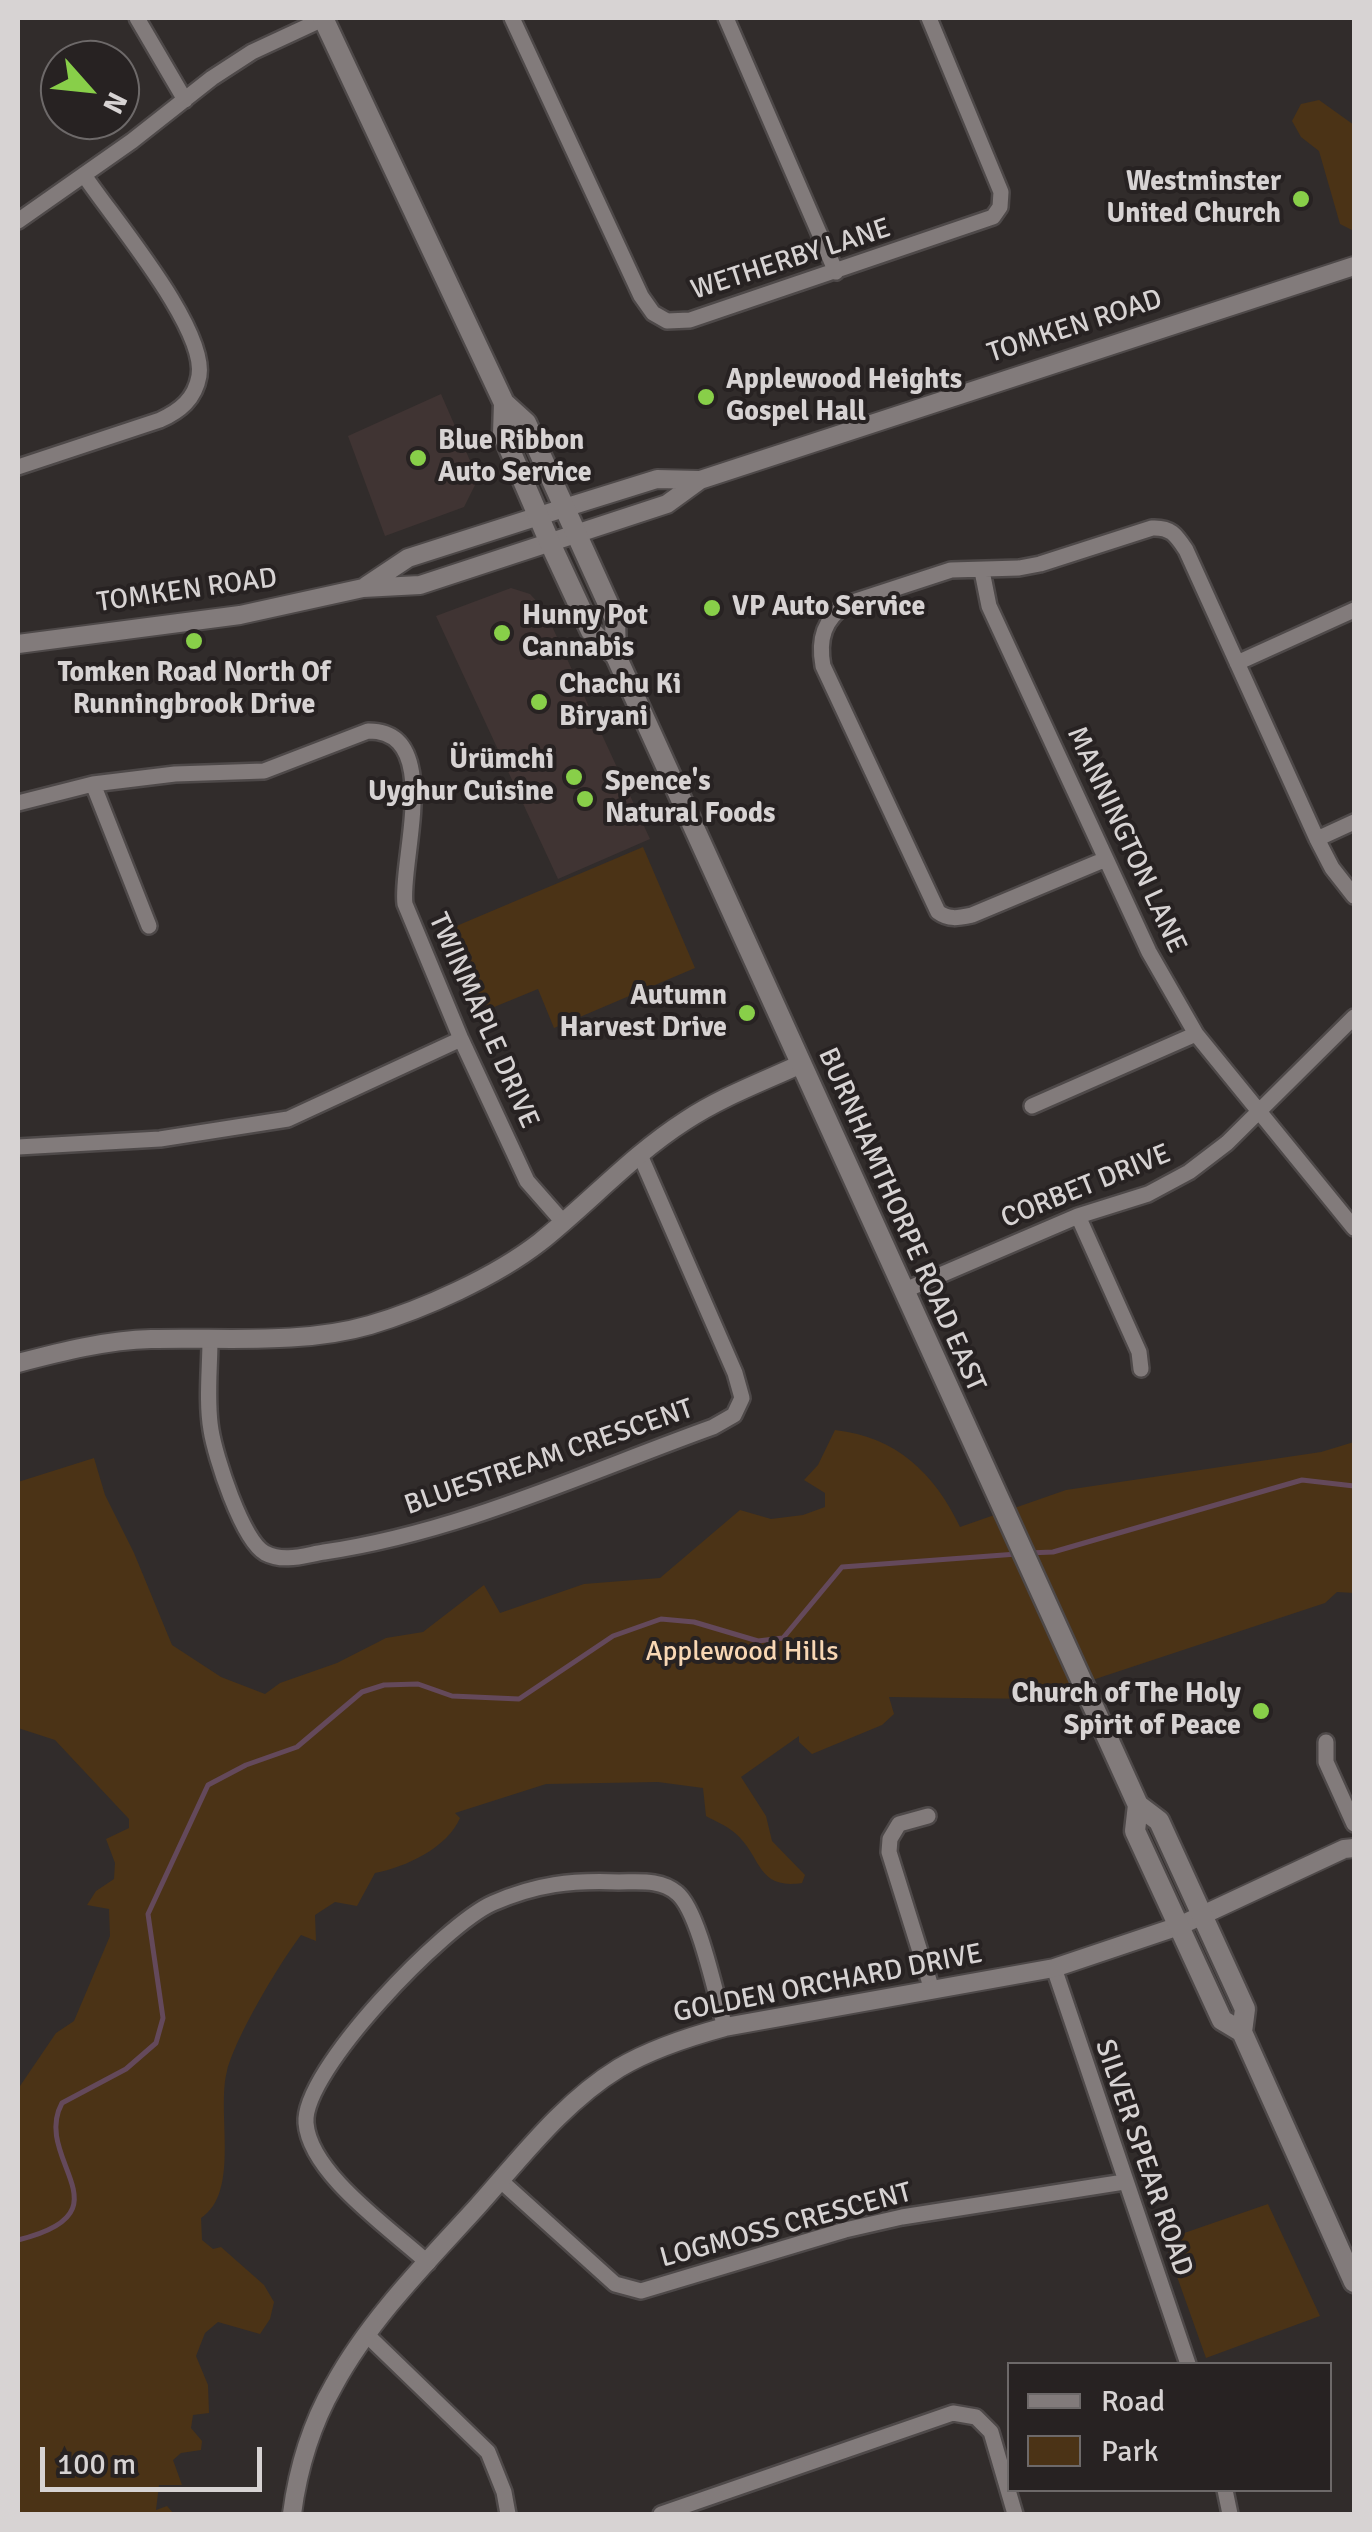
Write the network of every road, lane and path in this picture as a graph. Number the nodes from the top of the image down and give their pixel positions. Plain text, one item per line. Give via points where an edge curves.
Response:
1 (137, 18) edge
2 (323, 18) edge
3 (512, 18) edge
4 (726, 18) edge
5 (928, 18) edge
6 (186, 100) junction
7 (84, 174) junction
8 (18, 221) edge
9 (1354, 266) edge
10 (836, 272) junction
11 (504, 404) junction
12 (18, 467) edge
13 (700, 480) junction
14 (564, 508) junction
15 (539, 516) junction
16 (576, 535) junction
17 (550, 544) junction
18 (982, 571) junction
19 (363, 588) junction
20 (1354, 610) edge
21 (18, 644) edge
22 (616, 656) junction
23 (1237, 663) junction
24 (94, 784) junction
25 (18, 803) edge
26 (1354, 822) edge
27 (1317, 839) junction
28 (1106, 859) junction
29 (1354, 896) edge
30 (149, 926) dead end
31 (1354, 1017) edge
32 (1196, 1034) junction
33 (461, 1040) junction
34 (801, 1064) junction
35 (1032, 1106) dead end
36 (1258, 1112) junction
37 (18, 1147) edge
38 (640, 1155) junction
39 (1078, 1216) junction
40 (563, 1222) junction
41 (1354, 1228) edge
42 (903, 1291) junction
43 (210, 1339) junction
44 (18, 1363) edge
45 (1141, 1369) dead end
46 (1326, 1742) dead end
47 (1138, 1806) junction
48 (928, 1816) dead end
49 (1354, 1824) edge
50 (1354, 1848) edge
51 (1203, 1916) junction
52 (1179, 1926) junction
53 (1054, 1968) junction
54 (932, 1990) junction
55 (725, 2028) junction
56 (1242, 2032) junction
57 (501, 2180) junction
58 (1124, 2182) junction
59 (428, 2263) junction
60 (1354, 2282) edge
61 (366, 2334) junction
62 (1187, 2362) edge
63 (1007, 2487) edge
64 (292, 2514) edge
65 (508, 2514) edge
66 (661, 2514) edge

1 - 6 street
2 - 6 street via 252,52
2 - 11 main road, BURNHAMTHORPE ROAD EAST
3 - 10 street, WETHERBY LANE via 653,313 667,321 690,320
4 - 10 street
5 - 10 street, WETHERBY LANE via 1001,192 1000,207 993,217
6 - 7 street
7 - 8 street
7 - 12 street via 171,294 200,373 181,410
9 - 13 street, TOMKEN ROAD
11 - 14 main road, BURNHAMTHORPE ROAD EAST via 526,422
11 - 15 main road, BURNHAMTHORPE ROAD EAST via 503,434
13 - 14 street, TOMKEN ROAD via 656,479
13 - 16 street, TOMKEN ROAD via 667,504
14 - 15 street, TOMKEN ROAD
14 - 16 main road, BURNHAMTHORPE ROAD EAST
15 - 17 main road, BURNHAMTHORPE ROAD EAST
15 - 19 street, TOMKEN ROAD via 408,558
16 - 17 street, TOMKEN ROAD
16 - 22 main road, BURNHAMTHORPE ROAD EAST via 615,619
17 - 19 street, TOMKEN ROAD via 420,586
17 - 22 main road, BURNHAMTHORPE ROAD EAST via 592,630
18 - 23 street via 1040,564 1164,528 1186,550
18 - 28 street, MANNINGTON LANE via 988,606
18 - 28 street via 951,570 847,604 822,635 823,666 929,896 945,917 972,915
19 - 21 street, TOMKEN ROAD via 240,614
20 - 23 street
22 - 34 main road, BURNHAMTHORPE ROAD EAST
23 - 27 street
24 - 25 street, TWINMAPLE DRIVE
24 - 30 street
24 - 33 street, TWINMAPLE DRIVE via 264,771 368,732 395,740 415,796 405,904
26 - 27 street
27 - 29 street
28 - 32 street, MANNINGTON LANE
31 - 36 street, CORBET DRIVE
32 - 35 street
32 - 36 street, MANNINGTON LANE
33 - 37 street via 288,1119 160,1139
33 - 40 street, TWINMAPLE DRIVE via 527,1181
34 - 38 street via 713,1104
34 - 42 main road, BURNHAMTHORPE ROAD EAST
36 - 39 street, CORBET DRIVE via 1190,1172 1148,1194
36 - 41 street, MANNINGTON LANE
38 - 40 street
38 - 43 street, BLUESTREAM CRESCENT via 742,1398 734,1415 713,1427 467,1519 368,1546 281,1559 251,1538 222,1471 210,1429
39 - 42 street, CORBET DRIVE
39 - 45 street
40 - 43 street via 499,1268 368,1325
42 - 47 main road, BURNHAMTHORPE ROAD EAST
43 - 44 street via 98,1345
46 - 49 street via 1326,1762
47 - 51 main road, BURNHAMTHORPE ROAD EAST via 1159,1820
47 - 52 main road, BURNHAMTHORPE ROAD EAST via 1136,1832
48 - 54 street via 899,1824 890,1852
50 - 51 street, GOLDEN ORCHARD DRIVE
51 - 52 street, GOLDEN ORCHARD DRIVE
51 - 56 main road, BURNHAMTHORPE ROAD EAST via 1245,2009
52 - 53 street, GOLDEN ORCHARD DRIVE
52 - 56 main road, BURNHAMTHORPE ROAD EAST via 1222,2020
53 - 54 street, GOLDEN ORCHARD DRIVE
53 - 58 street, SILVER SPEAR ROAD
54 - 55 street, GOLDEN ORCHARD DRIVE
55 - 57 street, GOLDEN ORCHARD DRIVE via 619,2068 557,2118
55 - 59 street via 695,1922 674,1891 658,1883 572,1880 528,1891 489,1905 427,1952 317,2083 306,2125 322,2167
56 - 60 main road, BURNHAMTHORPE ROAD EAST
57 - 58 street, LOGMOSS CRESCENT via 615,2284 641,2291 864,2226
57 - 59 street, GOLDEN ORCHARD DRIVE
58 - 62 street, SILVER SPEAR ROAD
59 - 61 street, GOLDEN ORCHARD DRIVE
61 - 64 street, GOLDEN ORCHARD DRIVE via 316,2421
61 - 65 street via 488,2452
63 - 66 street via 991,2432 966,2414 953,2414

